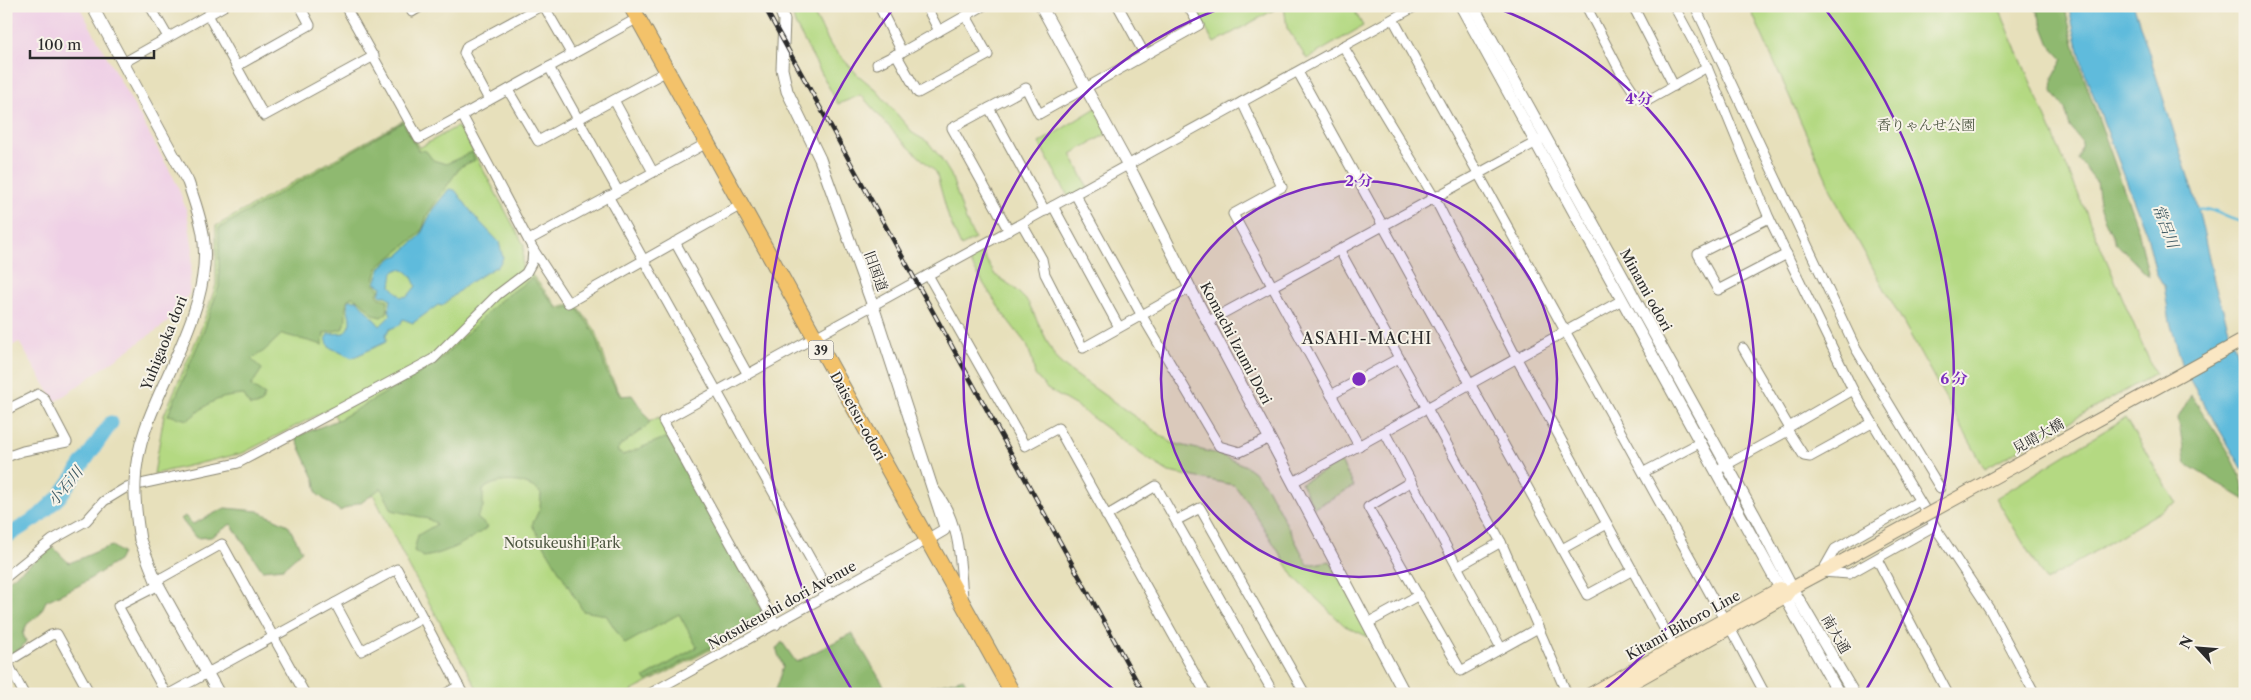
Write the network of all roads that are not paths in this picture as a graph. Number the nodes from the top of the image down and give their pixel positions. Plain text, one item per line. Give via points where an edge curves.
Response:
1 (92, 6) edge
2 (150, 6) edge
3 (224, 6) edge
4 (300, 6) edge
5 (346, 6) edge
6 (409, 6) edge
7 (422, 6) edge
8 (543, 6) edge
9 (778, 6) edge
10 (879, 6) edge
11 (926, 6) edge
12 (983, 6) edge
13 (1041, 6) edge
14 (1118, 6) edge
15 (1188, 6) edge
16 (1416, 6) edge
17 (1460, 6) edge
18 (1473, 6) edge
19 (1586, 6) edge
20 (1633, 6) edge
21 (1674, 6) edge
22 (1695, 6) edge
23 (634, 12) edge
24 (208, 15) junction
25 (966, 16) junction
26 (1393, 19) junction
27 (939, 31) junction
28 (168, 37) junction
29 (1343, 46) junction
30 (899, 53) junction
31 (572, 55) junction
32 (1145, 55) junction
33 (374, 56) junction
34 (123, 63) junction
35 (877, 64) dead end
36 (237, 66) junction
37 (1707, 67) junction
38 (549, 68) junction
39 (667, 71) junction
40 (1298, 72) junction
41 (1674, 86) junction
42 (1086, 88) junction
43 (508, 90) junction
44 (489, 100) junction
45 (614, 100) junction
46 (1242, 102) junction
47 (989, 108) junction
48 (462, 115) junction
49 (578, 120) junction
50 (1540, 140) junction
51 (707, 143) junction
52 (1128, 166) junction
53 (653, 172) junction
54 (1479, 174) junction
55 (618, 191) junction
56 (1076, 194) junction
57 (608, 196) junction
58 (1434, 197) junction
59 (741, 205) junction
60 (1049, 209) junction
61 (1769, 218) junction
62 (1022, 224) junction
63 (1384, 227) junction
64 (1009, 231) junction
65 (675, 242) junction
66 (531, 245) junction
67 (1340, 251) junction
68 (1787, 254) junction
69 (644, 260) junction
70 (928, 275) junction
71 (1190, 288) junction
72 (1272, 288) junction
73 (1622, 300) junction
74 (872, 306) junction
75 (1141, 314) junction
76 (1209, 321) junction
77 (1119, 327) junction
78 (1566, 331) junction
79 (814, 337) junction
80 (2245, 340) edge
81 (1742, 348) dead end
82 (1399, 358) junction
83 (1517, 359) junction
84 (748, 373) junction
85 (1471, 384) junction
86 (717, 390) junction
87 (1854, 390) junction
88 (1331, 395) junction
89 (1427, 408) junction
90 (6, 410) edge
91 (1872, 423) junction
92 (1789, 429) junction
93 (1384, 433) junction
94 (1270, 438) junction
95 (1701, 442) junction
96 (1359, 446) junction
97 (6, 457) edge
98 (1721, 468) junction
99 (1644, 472) junction
100 (1293, 482) junction
101 (1410, 482) junction
102 (933, 487) junction
103 (1940, 488) dead end
104 (1920, 502) junction
105 (1106, 516) junction
106 (1177, 520) junction
107 (1607, 524) junction
108 (1934, 526) junction
109 (927, 540) junction
110 (1501, 542) junction
111 (1562, 550) junction
112 (1846, 559) joint
113 (1877, 559) junction
114 (1457, 567) junction
115 (1633, 570) junction
116 (1822, 572) junction
117 (6, 577) edge
118 (157, 583) junction
119 (1786, 591) junction
120 (830, 594) junction
121 (1419, 595) junction
122 (335, 603) junction
123 (963, 603) junction
124 (423, 618) junction
125 (1368, 623) junction
126 (1727, 624) junction
127 (776, 625) junction
128 (1538, 628) junction
129 (273, 636) junction
130 (1501, 648) junction
131 (1677, 652) junction
132 (7, 662) edge
133 (207, 672) junction
134 (461, 690) edge
135 (24, 694) edge
136 (90, 694) edge
137 (168, 694) edge
138 (219, 694) edge
139 (306, 694) edge
140 (444, 694) edge
141 (649, 694) edge
142 (1012, 694) edge
143 (1206, 694) edge
144 (1274, 694) edge
145 (1305, 694) edge
146 (1405, 694) edge
147 (1567, 694) edge
148 (1590, 694) edge
149 (1613, 694) edge
150 (1765, 694) edge
151 (1838, 694) edge
152 (1854, 694) edge
153 (1948, 694) edge
154 (2035, 694) edge

1 - 34 street, Yuhigaoka dori
2 - 28 street
3 - 24 street
4 - 36 street via 310,26
5 - 33 street
6 - 7 street via 412,12
8 - 31 street
8 - 44 street via 467,46 464,53
9 - 74 street, 旧国道 via 784,20 782,69 787,91 820,159
10 - 30 street
11 - 27 street
12 - 25 street
13 - 42 street, Komachi Izumi Dori
14 - 32 street
15 - 32 street via 1199,25
16 - 26 street
17 - 50 street, Minami odori
18 - 50 street, Minami odori
19 - 41 street via 1620,72 1638,98 1647,101
20 - 41 street
21 - 37 street
22 - 103 street via 1856,348
23 - 31 street
23 - 39 highway, Daisetsu-odori / 39
24 - 28 street
24 - 36 street
25 - 27 street
25 - 30 street via 988,54 918,93
26 - 29 street
26 - 54 street
27 - 30 street
28 - 34 street
29 - 40 street
29 - 58 street
30 - 35 street
31 - 38 street
32 - 42 street
33 - 36 street via 264,116
33 - 48 street via 419,139
34 - 118 street, Yuhigaoka dori, bridge via 188,182 203,236 200,295 138,451 135,482 140,540
37 - 41 street
37 - 61 street
38 - 43 street
38 - 49 street
39 - 45 street
39 - 51 highway, Daisetsu-odori / 39
40 - 46 street
40 - 63 street
42 - 47 street via 1039,114 1026,88
42 - 52 street, Komachi Izumi Dori
43 - 44 street
43 - 49 street via 538,142
44 - 48 street
45 - 49 street
45 - 53 street
46 - 52 street
46 - 72 street via 1282,187 1233,214
47 - 60 street
47 - 64 street via 952,128
48 - 66 street
49 - 55 street
50 - 54 street
50 - 73 street, Minami odori
50 - 98 street, Minami odori
51 - 53 street
51 - 59 highway, Daisetsu-odori / 39
52 - 56 street
52 - 71 street, Komachi Izumi Dori
53 - 55 street
54 - 58 street
54 - 78 street
55 - 57 street
56 - 60 street
56 - 75 street
57 - 66 street
57 - 69 street
58 - 63 street
58 - 83 street
59 - 65 street
59 - 79 highway, Daisetsu-odori / 39
60 - 62 street
60 - 77 street
61 - 68 street
61 - 68 street via 1698,254 1718,290
62 - 64 street
62 - 77 street via 1083,348
63 - 67 street
63 - 85 street
64 - 70 street
65 - 69 street
65 - 84 street
66 - 69 street via 568,303
66 - 117 street via 532,262 526,273 497,295 432,359 238,462 127,487
67 - 72 street
67 - 82 street
68 - 87 street
69 - 86 street
70 - 74 street
70 - 105 street via 1025,446 1058,428
71 - 75 street
71 - 76 street, Komachi Izumi Dori
72 - 76 street
72 - 88 street
73 - 78 street
73 - 95 street, Minami odori
74 - 79 street
74 - 102 street, 旧国道
75 - 77 street
75 - 94 street via 1219,446 1240,452
76 - 94 street, Komachi Izumi Dori
78 - 83 street
78 - 99 street
79 - 84 street
79 - 109 highway, Daisetsu-odori / 39
80 - 112 main road, 見晴大橋, bridge
81 - 92 street
82 - 88 street
82 - 89 street
83 - 85 street
83 - 107 street
84 - 86 street
85 - 89 street
85 - 111 street
86 - 120 street
86 - 127 street via 663,421
87 - 91 street
87 - 92 street
88 - 96 street
89 - 93 street
89 - 110 street
90 - 97 street via 38,394 44,398 67,442 23,450
91 - 92 street via 1810,457 1804,456
91 - 104 street
92 - 98 street
93 - 96 street
93 - 101 street
94 - 100 street, Komachi Izumi Dori
95 - 98 street, Minami odori
95 - 99 street
96 - 100 street
98 - 119 street, Minami odori
99 - 126 street
100 - 125 street, Komachi Izumi Dori
101 - 114 street
101 - 121 street via 1368,507
102 - 109 street, 旧国道 via 945,527
102 - 123 street via 946,503 959,542
104 - 108 street
104 - 116 street via 1835,549
105 - 106 street via 1156,486
105 - 143 street
106 - 144 street
106 - 145 street via 1200,508
107 - 111 street
107 - 115 street
108 - 113 street
108 - 154 street via 1990,610
109 - 120 street, Notsukeushi dori Avenue
109 - 123 highway, Daisetsu-odori / 39
110 - 114 street
110 - 128 street
111 - 115 street via 1587,595
112 - 116 main road, Kitami Bihoro Line
113 - 116 street via 1849,574
113 - 153 street
114 - 130 street
115 - 131 street
116 - 119 main road, Kitami Bihoro Line
118 - 129 street via 222,544
118 - 133 street, Yuhigaoka dori
118 - 137 street via 118,606
119 - 126 main road, Kitami Bihoro Line
119 - 151 street
119 - 152 street, 南大通
120 - 127 street, Notsukeushi dori Avenue
121 - 125 street
121 - 130 street via 1461,671
122 - 124 street via 361,651
122 - 124 street via 397,569
122 - 129 street
123 - 142 highway, Daisetsu-odori / 39
124 - 134 street
125 - 146 street, Komachi Izumi Dori
126 - 131 main road, Kitami Bihoro Line
126 - 150 street
127 - 141 street, Notsukeushi dori Avenue
128 - 130 street
128 - 147 street
129 - 133 street
129 - 139 street
131 - 148 main road, Kitami Bihoro Line
131 - 149 main road, Kitami Bihoro Line
132 - 135 street
132 - 136 street via 57,634
133 - 137 street
133 - 138 street, Yuhigaoka dori
134 - 140 street

